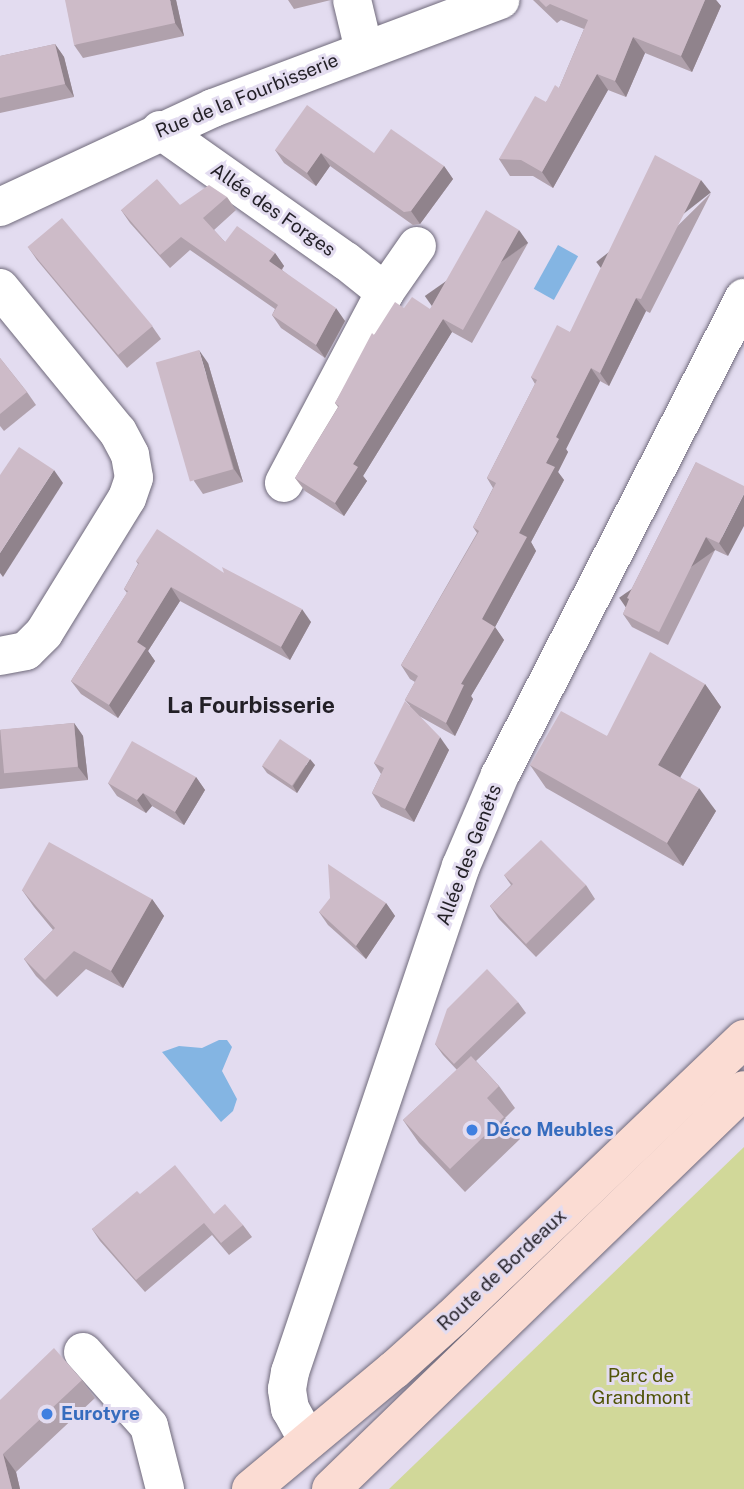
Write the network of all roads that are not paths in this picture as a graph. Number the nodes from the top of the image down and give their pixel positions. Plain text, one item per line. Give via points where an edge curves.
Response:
1 (352, 0) edge
2 (500, 0) edge
3 (364, 50) junction
4 (160, 130) junction
5 (0, 207) edge
6 (417, 246) dead end
7 (0, 288) edge
8 (385, 292) junction
9 (744, 298) edge
10 (284, 483) dead end
11 (0, 656) edge
12 (744, 1039) edge
13 (744, 1090) edge
14 (83, 1352) dead end
15 (308, 1441) junction
16 (257, 1486) edge
17 (165, 1489) edge
18 (331, 1489) edge

1 - 3 street
2 - 3 street, Rue de la Fourbisserie
3 - 4 street, Rue de la Fourbisserie
4 - 5 street, Rue de la Fourbisserie
4 - 8 street, Allée des Forges
6 - 8 street
7 - 11 street via 118,432 130,455 134,478 127,498 44,633 26,651
8 - 10 street
9 - 15 street, Allée des Genêts via 493,789 461,866 290,1372 290,1409
12 - 15 main road, Route de Bordeaux via 452,1318
13 - 18 main road, Route de Bordeaux
14 - 17 street via 149,1426
15 - 16 main road, Route de Bordeaux

